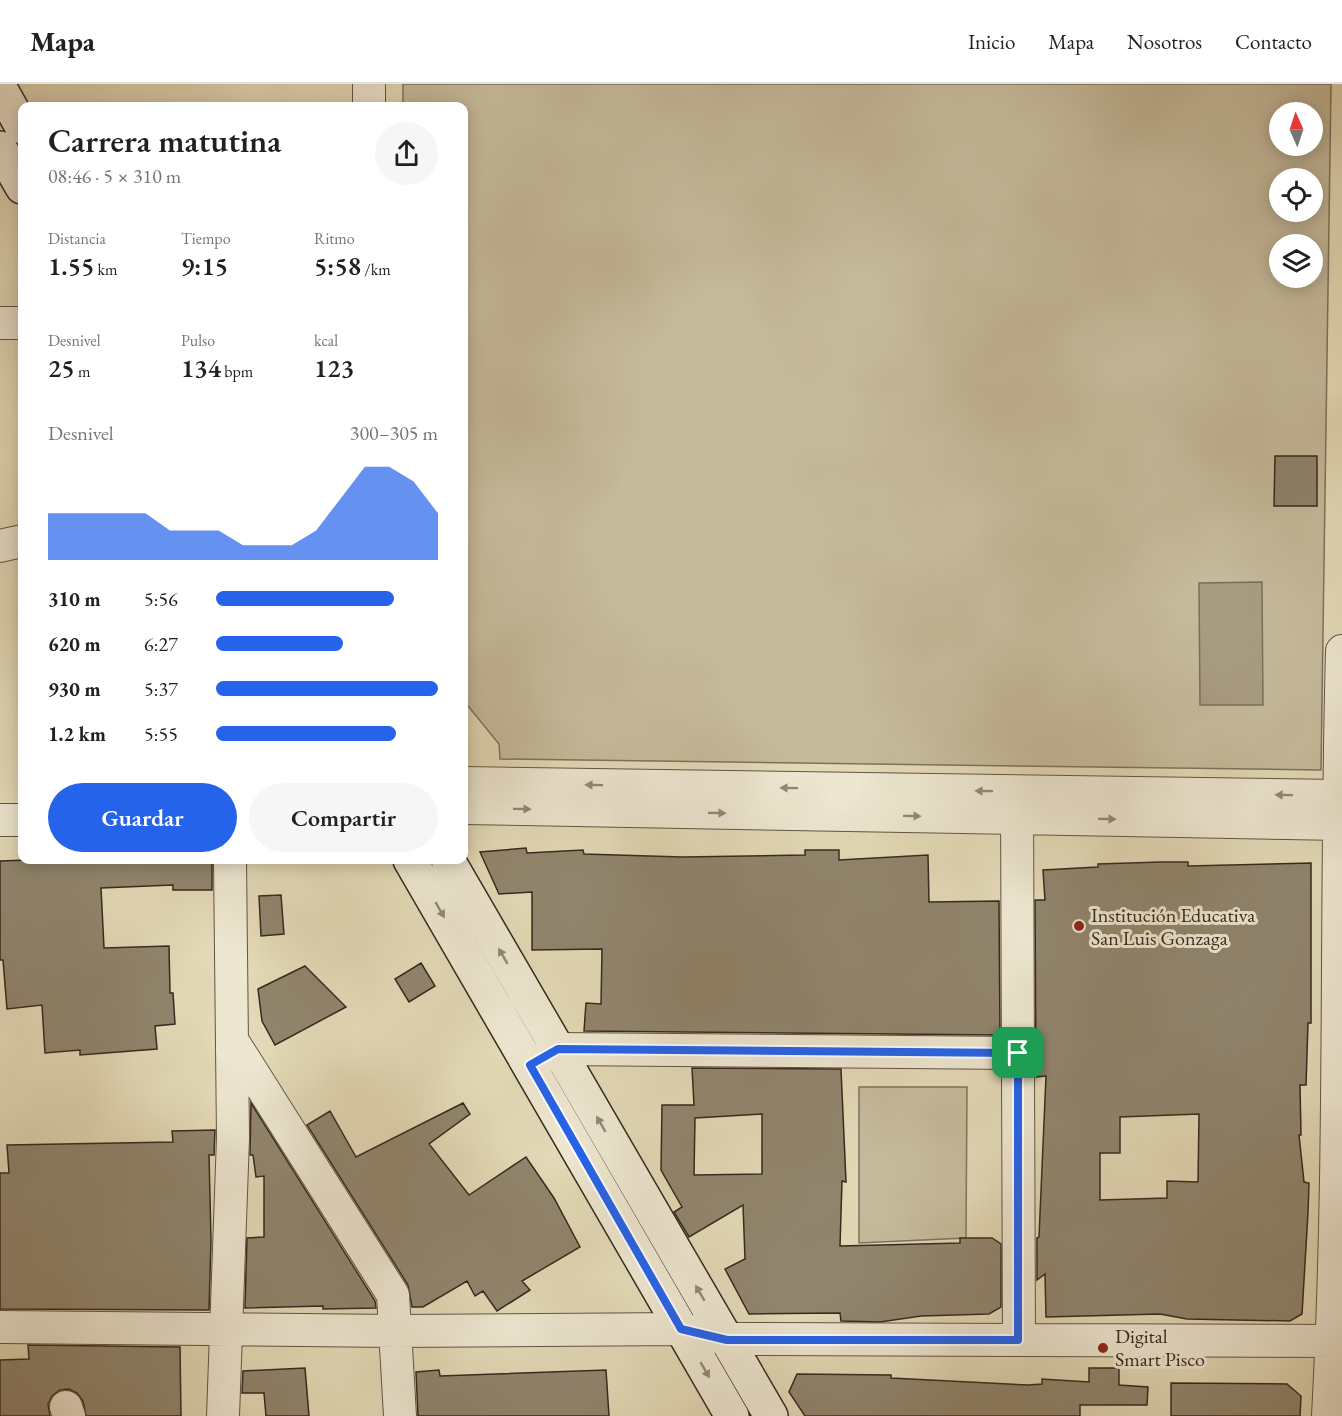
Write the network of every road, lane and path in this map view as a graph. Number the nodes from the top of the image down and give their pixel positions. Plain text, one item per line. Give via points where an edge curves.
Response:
1 (369, 84) edge
2 (0, 88) edge
3 (369, 102) edge
4 (18, 120) edge
5 (0, 148) edge
6 (18, 180) edge
7 (0, 323) edge
8 (18, 323) edge
9 (18, 542) edge
10 (0, 546) edge
11 (1342, 651) edge
12 (468, 783) edge
13 (1017, 805) junction
14 (468, 808) edge
15 (1340, 810) edge
16 (0, 820) edge
17 (18, 820) edge
18 (230, 864) edge
19 (412, 864) edge
20 (450, 864) edge
21 (232, 1040) junction
22 (558, 1049) junction
23 (1018, 1053) junction
24 (530, 1065) junction
25 (1340, 1087) edge
26 (0, 1327) edge
27 (681, 1329) junction
28 (228, 1330) junction
29 (396, 1331) junction
30 (727, 1340) junction
31 (1018, 1340) junction
32 (1337, 1341) edge
33 (224, 1416) edge
34 (400, 1416) edge
35 (732, 1416) edge
36 (771, 1416) edge
37 (1328, 1416) edge

1 - 3 street
2 - 4 street
5 - 6 street
7 - 8 street
9 - 10 street
11 - 15 street
13 -> 12 street
14 -> 13 street
13 - 15 street
13 - 23 street
15 - 25 street
16 - 17 street
18 - 21 street
19 -> 24 street
22 -> 20 street
21 - 28 street
21 - 29 street via 393,1295
22 - 23 street
22 - 24 street
30 -> 22 street
23 - 31 street
24 - 27 street
25 - 32 street
26 - 28 street
27 - 29 street
27 - 30 street
27 -> 35 street
28 - 29 street
28 - 33 street
29 - 34 street
30 - 31 street
30 - 36 street
31 - 32 street
32 - 37 street

